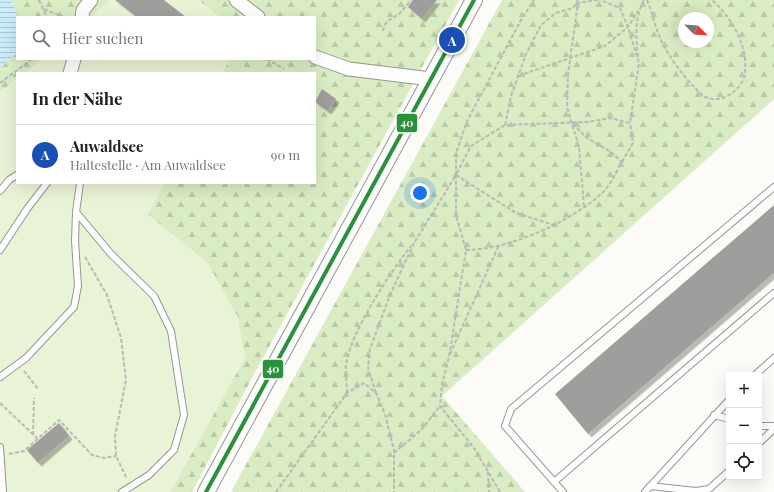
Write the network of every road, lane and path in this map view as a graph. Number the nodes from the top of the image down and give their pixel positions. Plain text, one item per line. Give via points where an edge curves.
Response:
1 (39, 0) edge
2 (90, 0) edge
3 (236, 0) edge
4 (411, 0) edge
5 (474, 0) edge
6 (534, 0) edge
7 (599, 0) edge
8 (645, 0) edge
9 (712, 0) edge
10 (578, 1) edge
11 (44, 9) junction
12 (638, 11) junction
13 (46, 16) edge
14 (61, 16) edge
15 (82, 16) edge
16 (257, 16) edge
17 (628, 26) junction
18 (382, 31) dead end
19 (316, 57) edge
20 (570, 57) junction
21 (31, 60) edge
22 (74, 60) edge
23 (269, 60) edge
24 (639, 63) junction
25 (284, 69) dead end
26 (70, 72) edge
27 (518, 76) junction
28 (431, 79) junction
29 (0, 83) edge
30 (630, 122) junction
31 (572, 123) junction
32 (505, 125) junction
33 (622, 162) junction
34 (456, 175) junction
35 (16, 176) edge
36 (46, 184) edge
37 (80, 184) edge
38 (774, 187) edge
39 (0, 190) edge
40 (584, 206) junction
41 (76, 212) junction
42 (554, 225) junction
43 (75, 242) junction
44 (414, 243) junction
45 (500, 244) junction
46 (0, 250) edge
47 (466, 250) junction
48 (774, 293) edge
49 (449, 357) junction
50 (774, 358) edge
51 (18, 364) junction
52 (758, 372) edge
53 (0, 377) edge
54 (38, 389) dead end
55 (347, 393) junction
56 (376, 393) junction
57 (34, 398) dead end
58 (0, 403) edge
59 (726, 403) edge
60 (440, 406) junction
61 (714, 415) junction
62 (726, 418) edge
63 (762, 426) edge
64 (774, 427) edge
65 (33, 435) junction
66 (37, 438) junction
67 (762, 440) edge
68 (0, 448) edge
69 (394, 453) junction
70 (1, 455) edge
71 (116, 456) junction
72 (488, 470) junction
73 (726, 474) edge
74 (554, 482) junction
75 (130, 485) junction
76 (650, 486) junction
77 (3, 492) edge
78 (122, 492) edge
79 (206, 492) edge
80 (276, 492) edge
81 (394, 492) edge
82 (489, 492) edge
83 (500, 492) edge
84 (563, 492) edge
85 (645, 492) edge

1 - 11 path
2 - 15 street
3 - 16 street
4 - 18 path via 399,14 388,20
5 - 28 street
6 - 34 path via 467,121 456,153
7 - 10 path
7 - 17 path via 620,8
8 - 9 path via 659,36 682,74 703,96 723,99 738,89 745,74 742,45 733,25
8 - 12 path
10 - 20 path
10 - 27 path via 573,8 556,13 541,25
11 - 13 path
11 - 14 path
12 - 17 path
12 - 24 path via 636,32
17 - 20 path via 605,46
17 - 24 path
19 - 28 street via 349,69
20 - 27 path
20 - 31 path via 567,107
21 - 29 path
22 - 26 street
23 - 25 path
24 - 30 path
27 - 32 path via 510,96
28 - 79 street
30 - 31 path via 610,118
30 - 33 path via 632,143
31 - 32 path
31 - 33 path via 587,138 611,152
31 - 40 path via 579,146
32 - 34 path via 471,146
33 - 40 path via 603,192
34 - 42 path via 516,213
34 - 44 path
34 - 47 path via 456,215
35 - 39 lane
36 - 46 lane
37 - 41 lane
38 - 74 lane via 511,408 505,426
40 - 42 path
41 - 43 lane
41 - 75 lane via 111,254 154,296 171,331 184,415 174,450 149,475
42 - 45 path via 543,231
43 - 51 lane via 78,286 74,307
43 - 71 path via 107,295 121,338 126,380 115,436
44 - 55 path via 397,264 358,329 346,364
44 - 56 path via 390,295 370,349 368,368
45 - 47 path
45 - 49 path
47 - 49 path
48 - 74 lane
49 - 60 path via 442,384
50 - 52 lane
51 - 53 lane
51 - 54 path
55 - 56 path via 364,383
55 - 80 path
56 - 69 path via 385,414
57 - 65 path
58 - 65 path
59 - 61 lane
60 - 69 path via 422,429
60 - 72 path
61 - 62 lane
61 - 76 lane
63 - 64 lane
64 - 67 lane
65 - 66 path
66 - 70 path via 24,451
66 - 71 path via 59,420 92,455 104,458
68 - 70 lane
69 - 81 path
70 - 77 lane
71 - 75 path
72 - 82 path
72 - 83 path
73 - 76 lane via 709,489 696,491
74 - 84 lane
75 - 78 lane
76 - 85 lane

